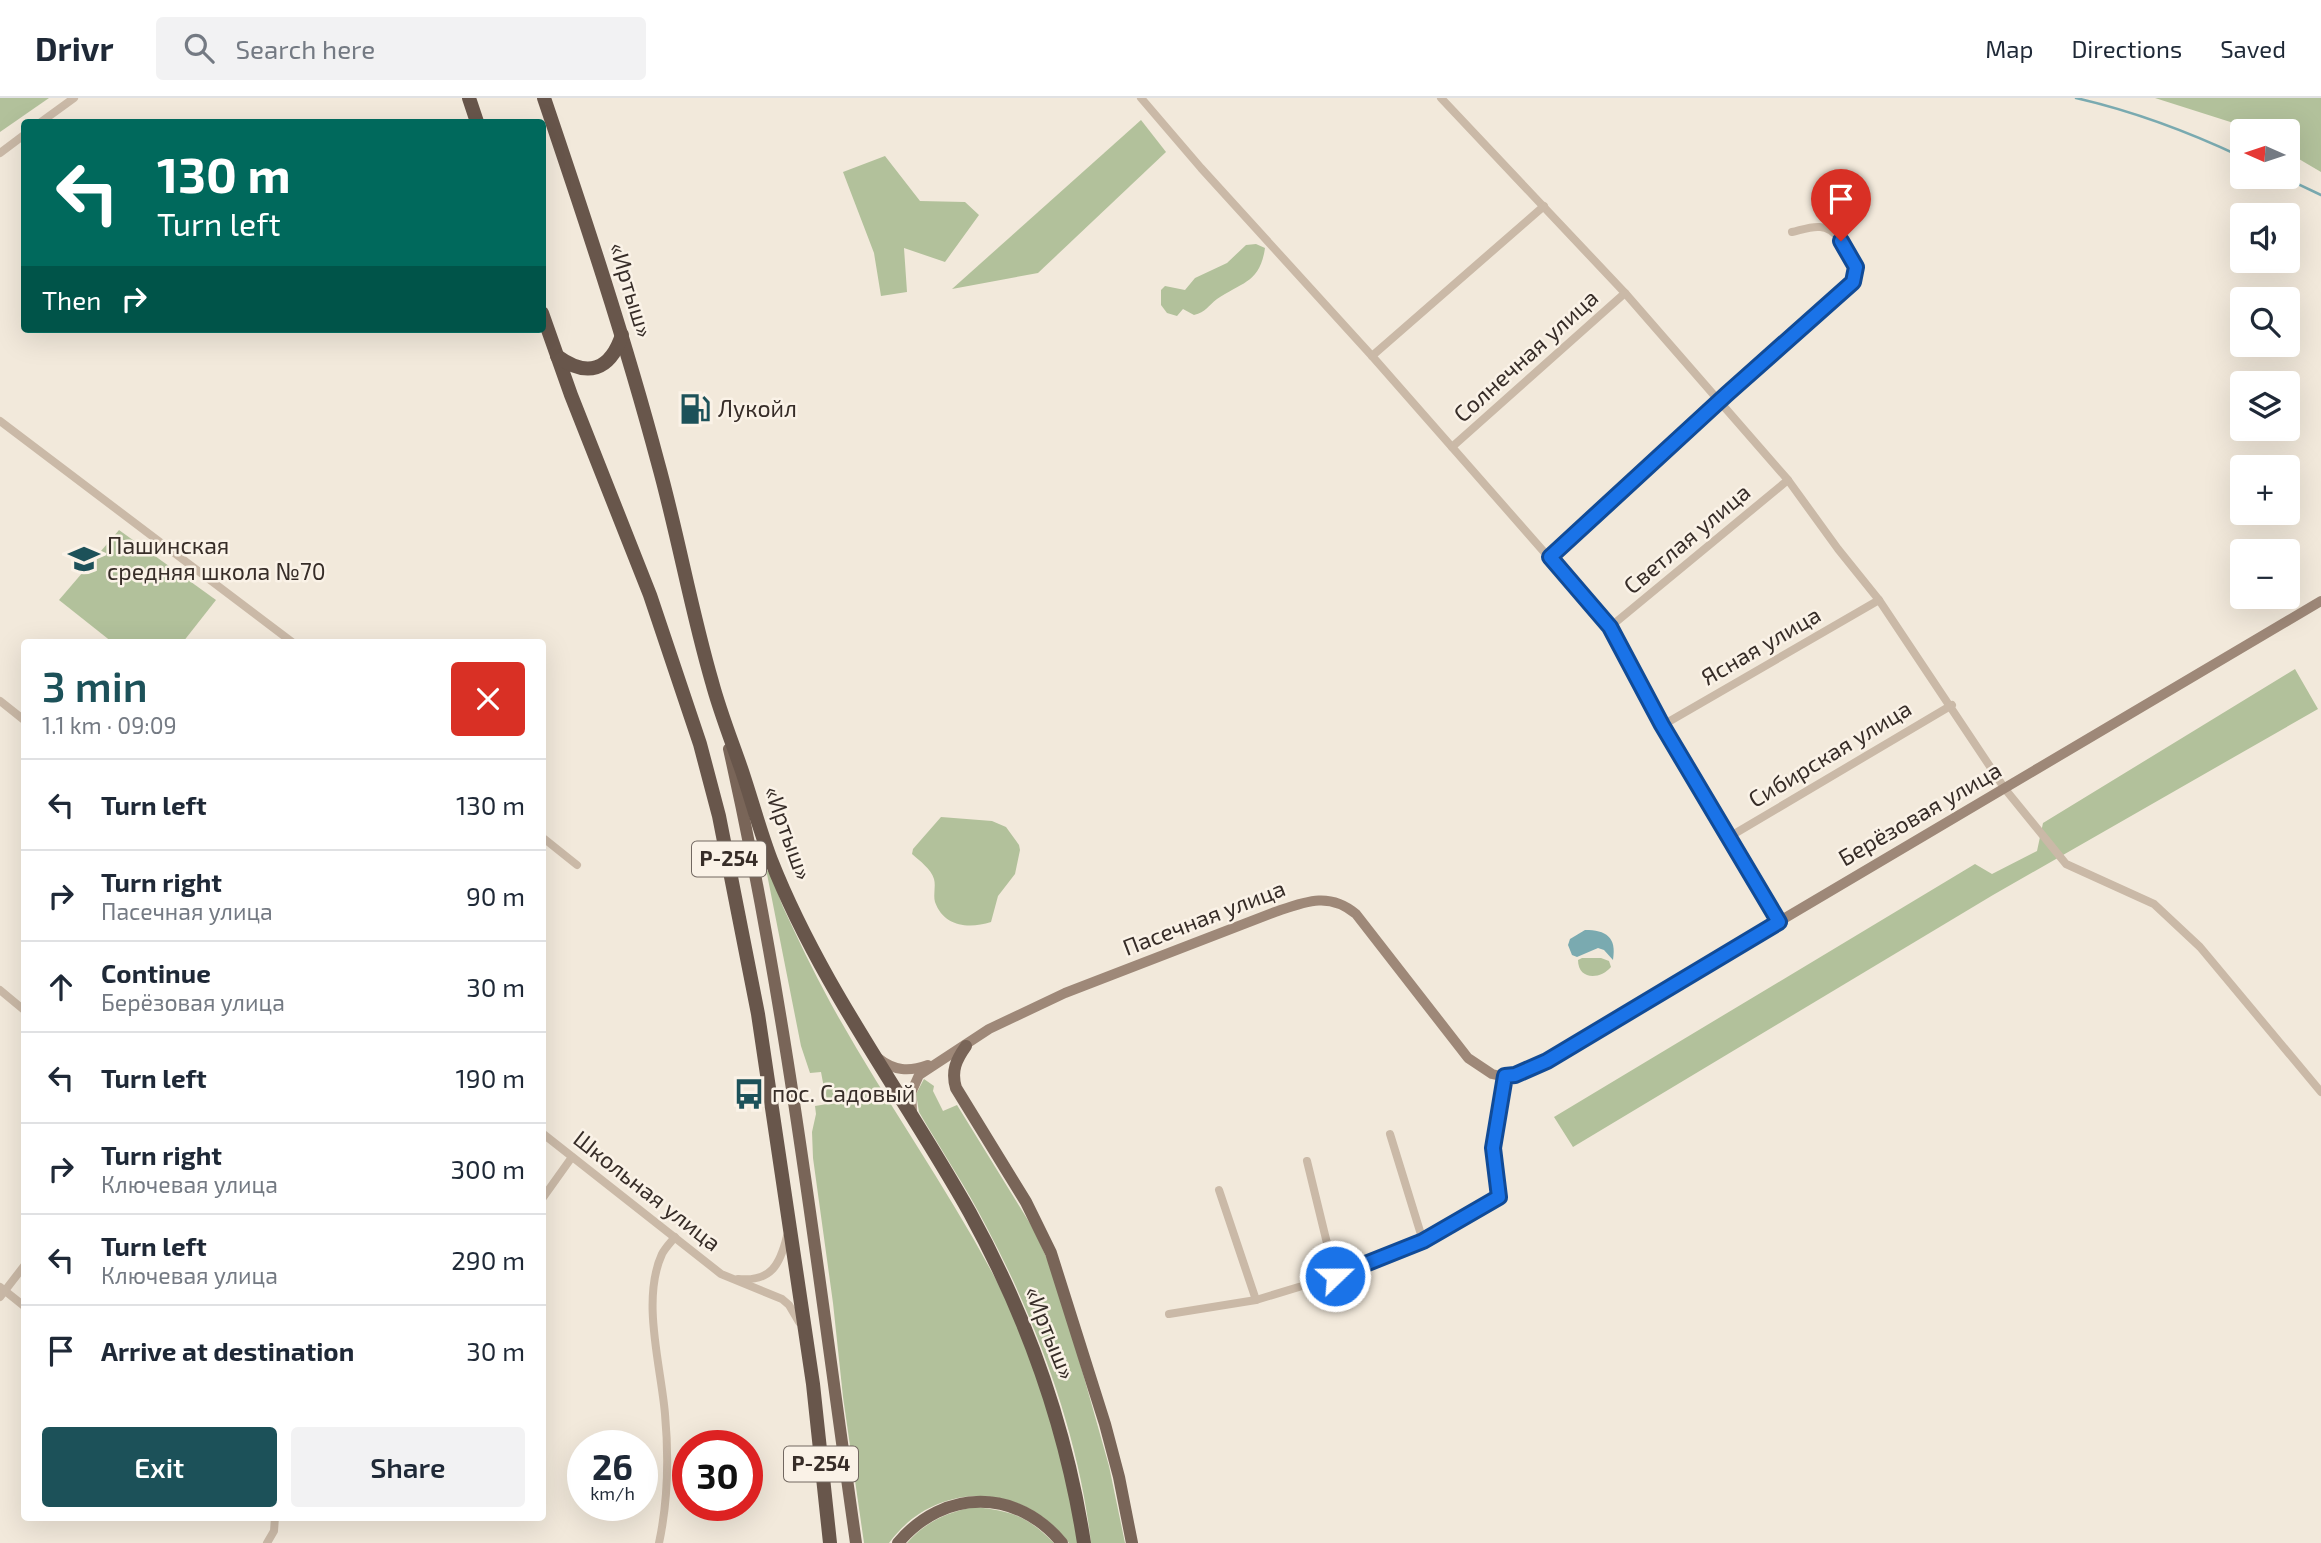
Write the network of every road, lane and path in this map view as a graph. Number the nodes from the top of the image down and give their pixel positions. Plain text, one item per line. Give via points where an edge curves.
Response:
1 (74, 98) edge
2 (469, 98) edge
3 (544, 98) edge
4 (1141, 98) edge
5 (1441, 98) edge
6 (45, 119) edge
7 (476, 119) edge
8 (21, 137) edge
9 (0, 153) edge
10 (1544, 206) junction
11 (1792, 232) dead end
12 (1625, 293) junction
13 (546, 324) edge
14 (622, 334) junction
15 (557, 356) junction
16 (1372, 356) junction
17 (1720, 403) junction
18 (0, 421) edge
19 (1452, 447) junction
20 (1788, 480) junction
21 (1550, 557) junction
22 (1879, 600) junction
23 (2318, 603) edge
24 (1610, 627) junction
25 (288, 639) edge
26 (712, 683) junction
27 (0, 701) edge
28 (1952, 705) junction
29 (21, 718) edge
30 (1662, 725) junction
31 (2006, 789) junction
32 (1729, 837) junction
33 (546, 839) edge
34 (577, 865) dead end
35 (1779, 922) junction
36 (0, 990) edge
37 (21, 1008) edge
38 (966, 1046) junction
39 (870, 1050) junction
40 (941, 1060) junction
41 (1505, 1076) junction
42 (2321, 1092) edge
43 (1390, 1134) dead end
44 (546, 1136) edge
45 (572, 1157) junction
46 (1307, 1161) dead end
47 (1219, 1190) dead end
48 (546, 1193) edge
49 (970, 1214) junction
50 (789, 1226) junction
51 (675, 1237) junction
52 (1423, 1241) junction
53 (21, 1270) edge
54 (1335, 1276) junction
55 (728, 1278) junction
56 (2, 1292) edge
57 (1256, 1300) junction
58 (21, 1304) edge
59 (1169, 1314) dead end
60 (807, 1342) junction
61 (813, 1384) junction
62 (275, 1521) edge
63 (267, 1543) edge
64 (659, 1543) edge
65 (830, 1543) edge
66 (837, 1543) edge
67 (856, 1543) edge
68 (898, 1543) edge
69 (1062, 1543) edge
70 (1084, 1543) edge
71 (1132, 1543) edge

1 - 6 street
2 - 7 highway
3 - 14 highway, «Иртыш» / Р-254
4 - 16 street
5 - 10 street
8 - 9 street
10 - 12 street
10 - 16 street
11 - 17 street via 1826,228 1841,241 1856,267 1853,282
12 - 17 street
12 - 19 street, Солнечная улица
13 - 15 highway, Р-254
14 - 15 highway via 617,351 600,365 579,368
14 - 26 highway, «Иртыш» / Р-254 via 664,482
15 - 50 highway, Р-254 via 650,595 719,816 758,1014
16 - 19 street
17 - 20 street
17 - 21 street
18 - 25 street
19 - 21 street
20 - 22 street
20 - 24 street, Светлая улица
21 - 24 street
22 - 28 street
22 - 30 street, Ясная улица
23 - 31 main road, Берёзовая улица
24 - 30 street
26 - 39 highway, «Иртыш» / Р-254 via 787,897
26 - 67 main road via 746,823 781,1012
27 - 29 street
28 - 31 street
28 - 32 street, Сибирская улица
30 - 32 street
31 - 35 main road, Берёзовая улица
31 - 42 street via 2066,864 2154,904 2191,939
32 - 35 street
33 - 34 street
35 - 41 main road, Берёзовая улица via 1547,1061
36 - 37 street
38 - 40 main road, Пасечная улица
38 - 41 main road, Пасечная улица via 989,1029 1065,993 1275,912 1327,900 1356,914 1468,1058 1492,1074
38 - 71 main road via 954,1070 956,1088 1026,1202 1051,1253 1105,1424
39 - 40 main road via 899,1069
39 - 49 highway, «Иртыш» / Р-254
40 - 49 main road via 915,1080 911,1106
41 - 52 street via 1493,1148 1499,1197
43 - 52 street
44 - 45 street, Школьная улица
45 - 48 street
45 - 51 street, Школьная улица
46 - 54 street
47 - 57 street
49 - 70 highway, «Иртыш» / Р-254 via 1017,1306 1044,1374 1064,1443
50 - 55 street via 783,1253 770,1272 751,1280
50 - 60 highway, Р-254
51 - 55 street, Школьная улица
51 - 64 street via 656,1270 654,1292 668,1450
52 - 54 street
53 - 56 street
54 - 57 street
55 - 60 street, Школьная улица via 782,1299 795,1313
56 - 58 street
57 - 59 street
60 - 61 highway, Р-254
61 - 65 highway, Р-254
61 - 66 main road
62 - 63 street
68 - 69 main road via 929,1516 972,1502 1017,1508 1041,1522

